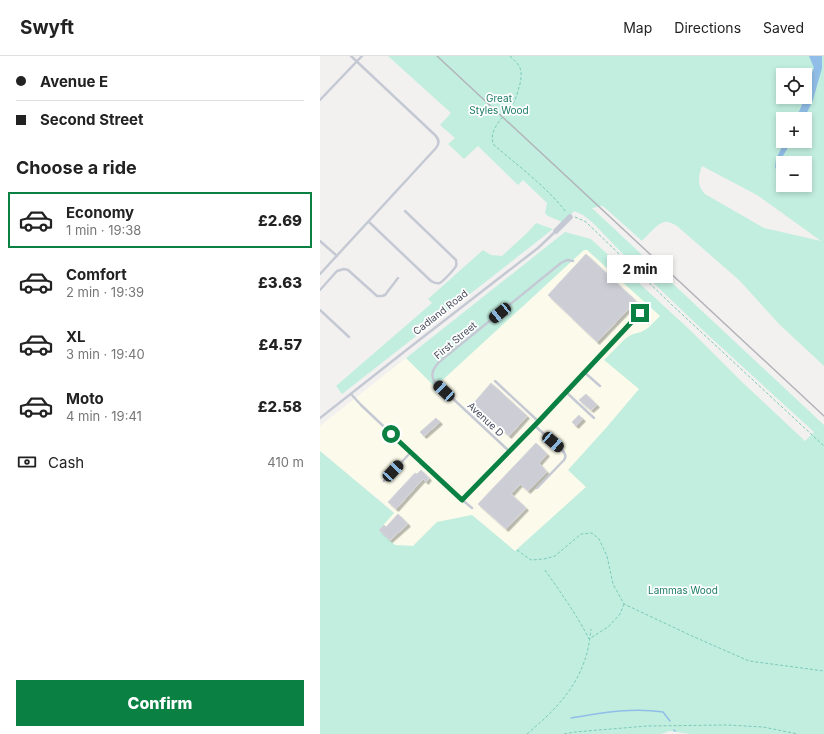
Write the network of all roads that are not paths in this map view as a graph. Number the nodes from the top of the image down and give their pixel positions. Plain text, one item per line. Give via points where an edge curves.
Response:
1 (351, 56) edge
2 (362, 56) edge
3 (357, 62) junction
4 (320, 100) edge
5 (405, 211) dead end
6 (570, 217) road end
7 (368, 222) junction
8 (556, 231) joint
9 (320, 241) edge
10 (337, 256) junction
11 (573, 261) dead end
12 (320, 274) edge
13 (398, 278) dead end
14 (320, 290) edge
15 (320, 310) edge
16 (640, 313) dead end
17 (350, 337) dead end
18 (584, 372) junction
19 (434, 381) joint
20 (495, 381) dead end
21 (600, 386) dead end
22 (566, 392) junction
23 (350, 394) junction
24 (320, 418) edge
25 (594, 418) dead end
26 (538, 422) junction
27 (534, 425) junction
28 (411, 452) junction
29 (509, 452) junction
30 (384, 481) dead end
31 (537, 488) dead end
32 (462, 500) junction
33 (472, 508) dead end

1 - 3 lane
2 - 3 lane
3 - 4 lane
3 - 7 lane via 435,134 439,141 436,148
5 - 7 lane via 456,260 455,267 438,284 431,281
6 - 8 street, Cadland Road
7 - 10 lane
8 - 23 lane, Cadland Road via 538,248
9 - 10 lane
10 - 12 lane
11 - 19 lane, First Street via 561,263 439,362 432,372
13 - 14 lane via 385,295 377,296 348,270 341,269
15 - 17 lane
16 - 18 lane
18 - 21 lane
18 - 22 lane
19 - 29 lane, Avenue D
20 - 26 lane
22 - 25 lane
22 - 26 lane
23 - 24 lane, Cadland Road
23 - 28 lane
26 - 27 lane
27 - 29 lane
27 - 31 lane via 566,454 564,460
28 - 30 lane
28 - 32 lane
29 - 32 lane
32 - 33 lane

